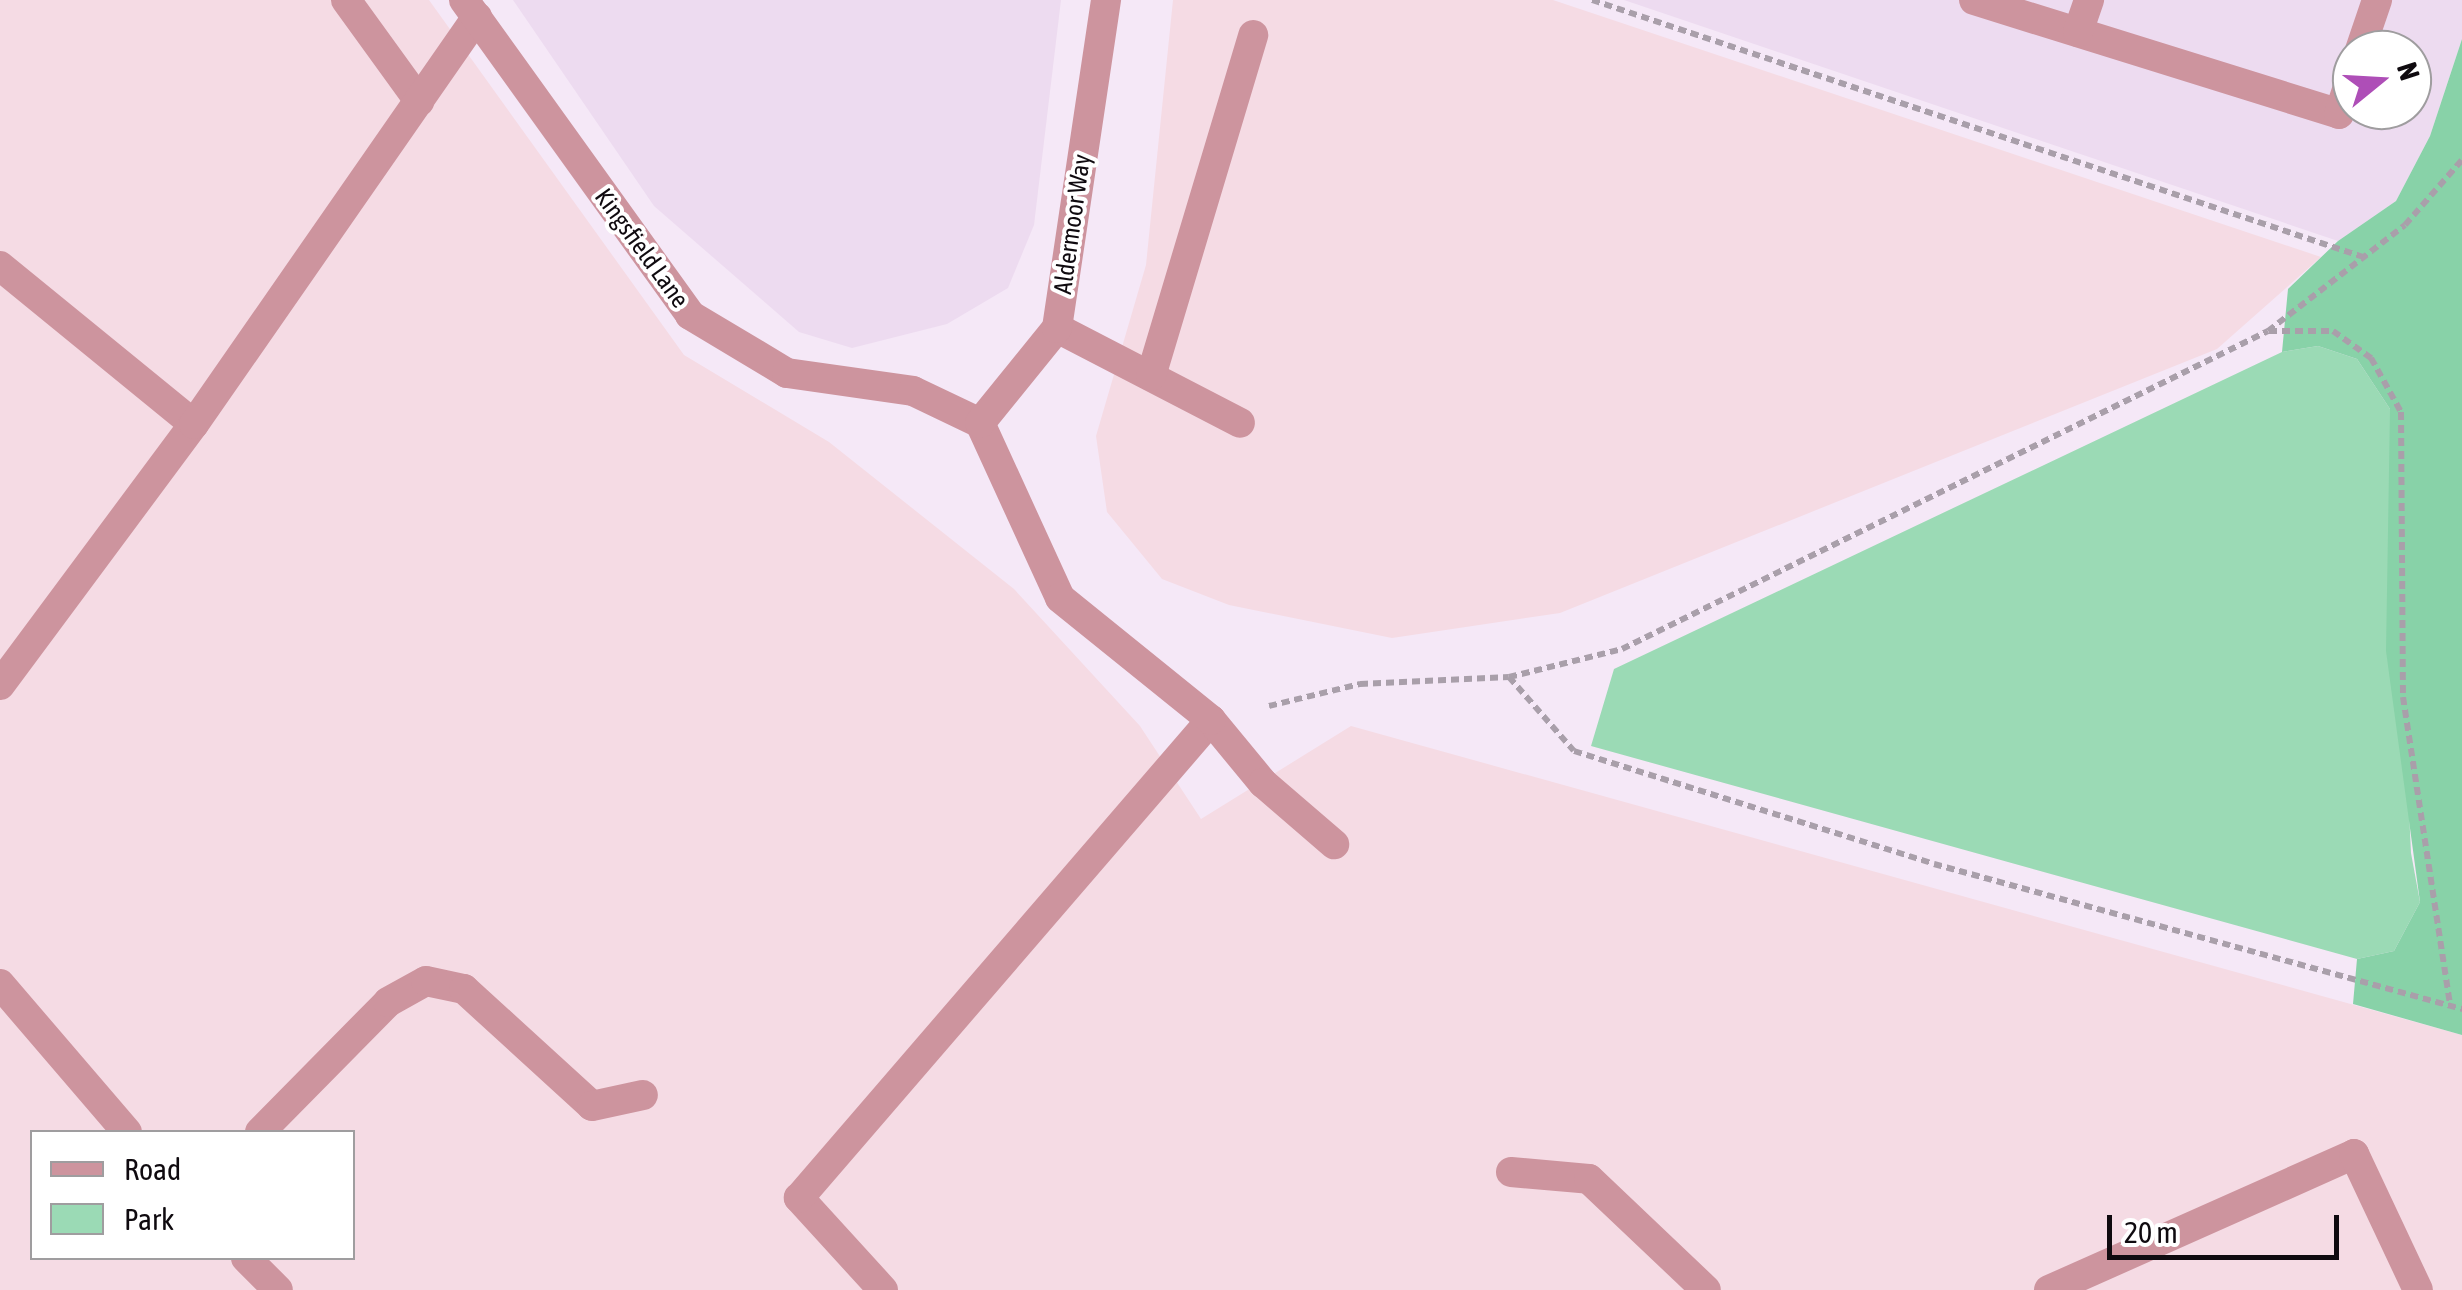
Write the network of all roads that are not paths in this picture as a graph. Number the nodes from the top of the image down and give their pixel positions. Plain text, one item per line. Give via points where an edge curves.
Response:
1 (346, 0) edge
2 (1106, 0) edge
3 (1974, 0) edge
4 (2089, 0) edge
5 (2377, 0) edge
6 (470, 9) edge
7 (2367, 30) edge
8 (2078, 32) junction
9 (1253, 34) dead end
10 (419, 101) junction
11 (2332, 111) edge
12 (0, 266) edge
13 (1056, 328) junction
14 (1151, 376) junction
15 (980, 422) junction
16 (1240, 423) dead end
17 (194, 424) junction
18 (0, 685) edge
19 (1211, 720) junction
20 (1334, 844) dead end
21 (0, 984) edge
22 (643, 1095) dead end
23 (125, 1130) edge
24 (262, 1130) edge
25 (1511, 1172) dead end
26 (248, 1260) edge
27 (278, 1290) edge
28 (883, 1290) edge
29 (1706, 1290) edge
30 (2049, 1290) edge
31 (2418, 1290) edge

1 - 10 street
2 - 13 street, Aldermoor Way
3 - 8 street
4 - 8 street
5 - 7 street
6 - 10 street
6 - 15 street, Kingsfield Lane via 690,315 787,373 913,391
8 - 11 street
9 - 14 street
10 - 17 street
12 - 17 street
13 - 14 street
13 - 15 street, Aldermoor Way
14 - 16 street
15 - 19 street via 1060,598
17 - 18 street
19 - 20 street via 1262,783
19 - 28 street via 800,1198
21 - 23 street
22 - 24 street via 592,1106 464,989 426,981 388,1002
25 - 29 street via 1589,1179
26 - 27 street
30 - 31 street via 2354,1154

